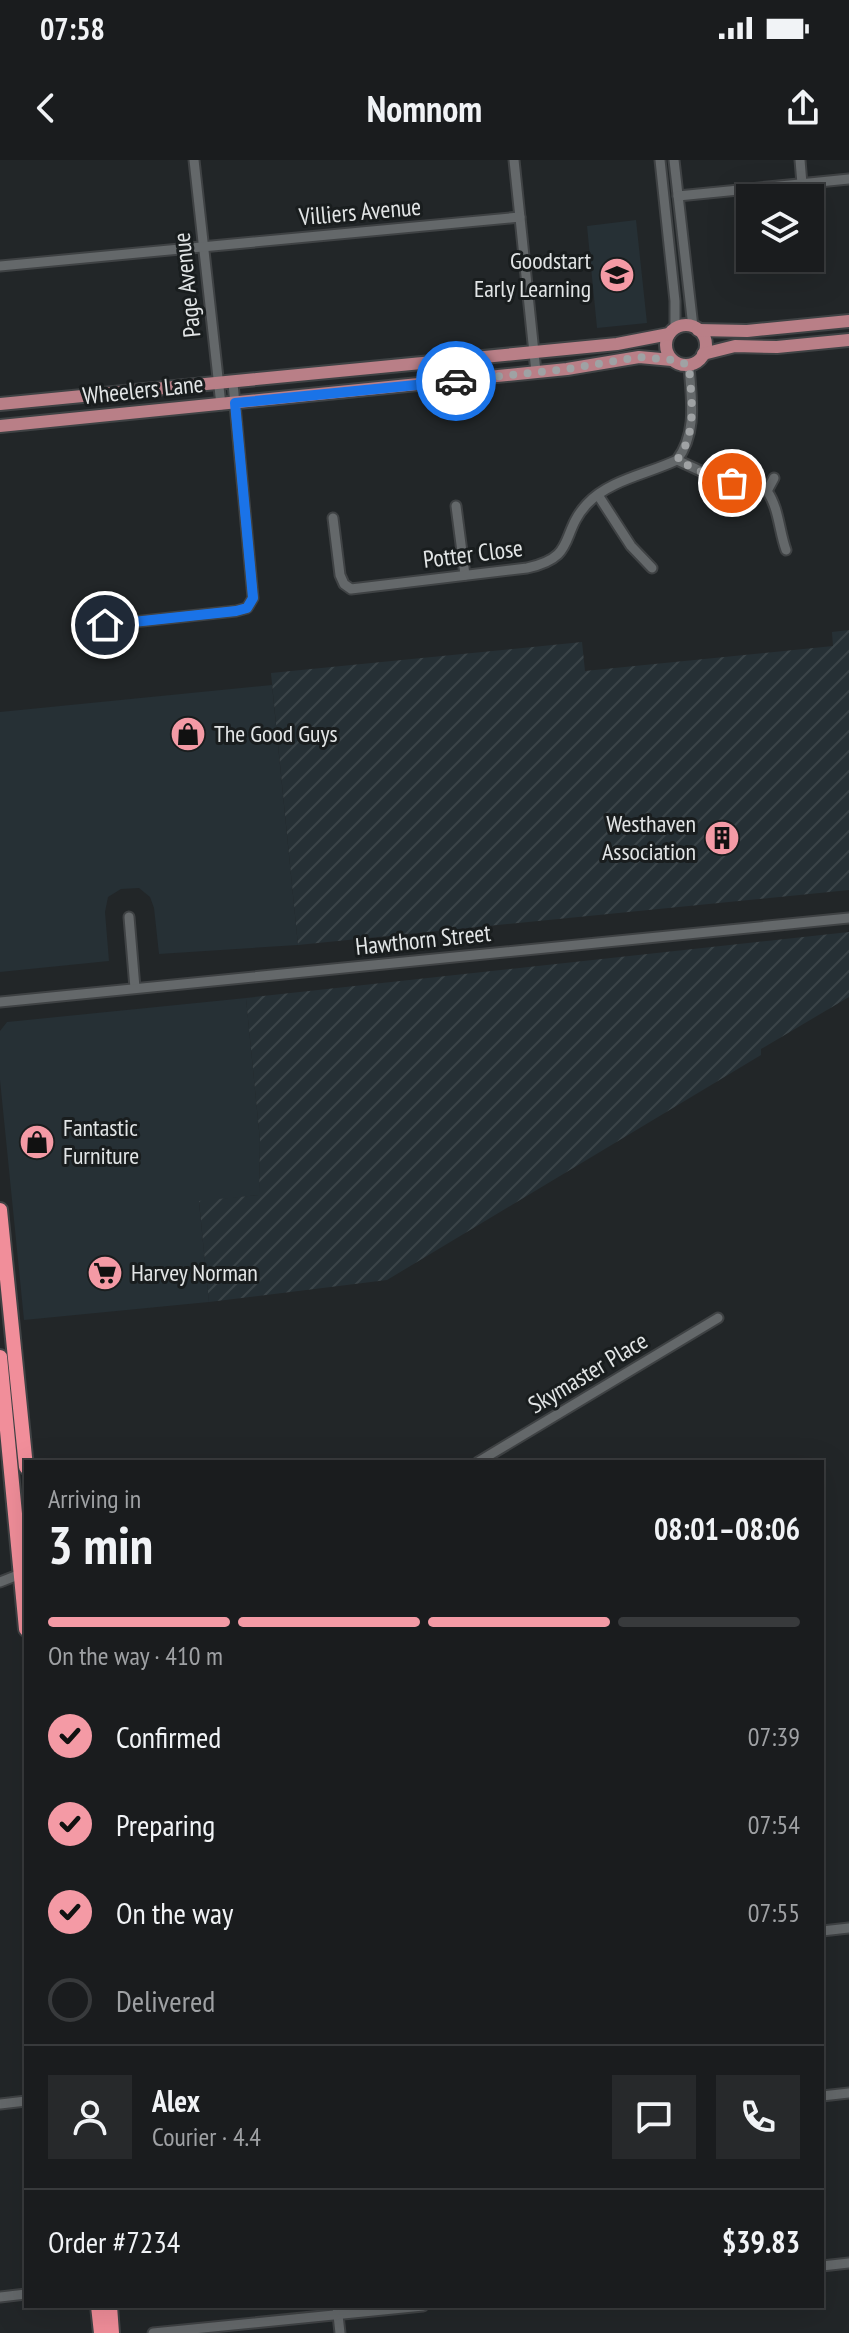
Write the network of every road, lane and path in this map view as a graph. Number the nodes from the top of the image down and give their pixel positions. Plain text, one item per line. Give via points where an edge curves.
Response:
1 (194, 160) edge
2 (514, 160) edge
3 (660, 160) edge
4 (674, 160) edge
5 (800, 160) edge
6 (849, 179) edge
7 (802, 184) joint
8 (736, 190) edge
9 (678, 196) junction
10 (520, 217) junction
11 (203, 247) junction
12 (0, 266) edge
13 (849, 321) edge
14 (696, 328) junction
15 (672, 331) junction
16 (849, 340) edge
17 (533, 353) junction
18 (703, 354) junction
19 (672, 360) junction
20 (689, 365) junction
21 (536, 372) junction
22 (233, 383) junction
23 (219, 384) junction
24 (235, 403) junction
25 (0, 404) edge
26 (221, 405) junction
27 (0, 426) edge
28 (677, 460) junction
29 (774, 478) dead end
30 (767, 491) junction
31 (598, 495) junction
32 (456, 506) dead end
33 (333, 518) dead end
34 (786, 550) dead end
35 (652, 568) dead end
36 (465, 575) junction
37 (105, 625) dead end
38 (129, 917) dead end
39 (849, 918) edge
40 (135, 988) junction
41 (0, 1002) edge
42 (0, 1210) edge
43 (718, 1318) dead end
44 (0, 1357) edge
45 (25, 1460) edge
46 (481, 1460) edge
47 (23, 1573) edge
48 (0, 1582) edge
49 (849, 1928) edge
50 (824, 1931) edge
51 (849, 2093) edge
52 (824, 2096) edge
53 (24, 2101) edge
54 (0, 2104) edge
55 (849, 2263) edge
56 (824, 2266) edge
57 (24, 2294) edge
58 (0, 2297) edge
59 (98, 2308) edge
60 (110, 2308) edge
61 (380, 2308) edge
62 (337, 2310) edge
63 (101, 2333) edge
64 (112, 2333) edge
65 (153, 2333) edge
66 (340, 2333) edge

1 - 11 street, Page Avenue
2 - 10 street
3 - 15 street via 675,301
4 - 9 street
5 - 7 street
6 - 7 street
8 - 9 street
9 - 14 street
10 - 11 street, Villiers Avenue
10 - 17 street
11 - 12 street, Villiers Avenue
11 - 23 street, Page Avenue
13 - 14 main road via 747,331
14 - 15 main road
14 - 18 main road via 705,341
15 - 17 main road, Wheelers Lane via 635,342
15 - 19 main road via 666,351
16 - 18 main road via 735,346
17 - 21 street
17 - 22 main road, Wheelers Lane
18 - 20 main road
19 - 20 main road
19 - 21 main road, Wheelers Lane via 639,357
20 - 28 street via 692,423
21 - 24 main road, Wheelers Lane
22 - 23 main road, Wheelers Lane
22 - 24 street
23 - 25 main road, Wheelers Lane
23 - 26 street, Page Avenue
24 - 26 main road, Wheelers Lane
24 - 37 street via 253,598 247,608 236,611
26 - 27 main road, Wheelers Lane
28 - 30 street via 720,480
28 - 31 street, Potter Close
29 - 30 street
30 - 34 street
31 - 35 street
31 - 36 street, Potter Close via 578,516 566,547 549,562
32 - 36 street
33 - 36 street, Potter Close via 340,575 351,589
38 - 40 street
39 - 40 street, Hawthorn Street
40 - 41 street, Hawthorn Street
42 - 45 highway
43 - 46 street, Skymaster Place
44 - 47 highway
47 - 48 street
49 - 50 street
51 - 52 street
53 - 54 street
55 - 56 street
57 - 58 street
59 - 63 highway
60 - 64 highway
61 - 62 street
62 - 65 street
62 - 66 street

